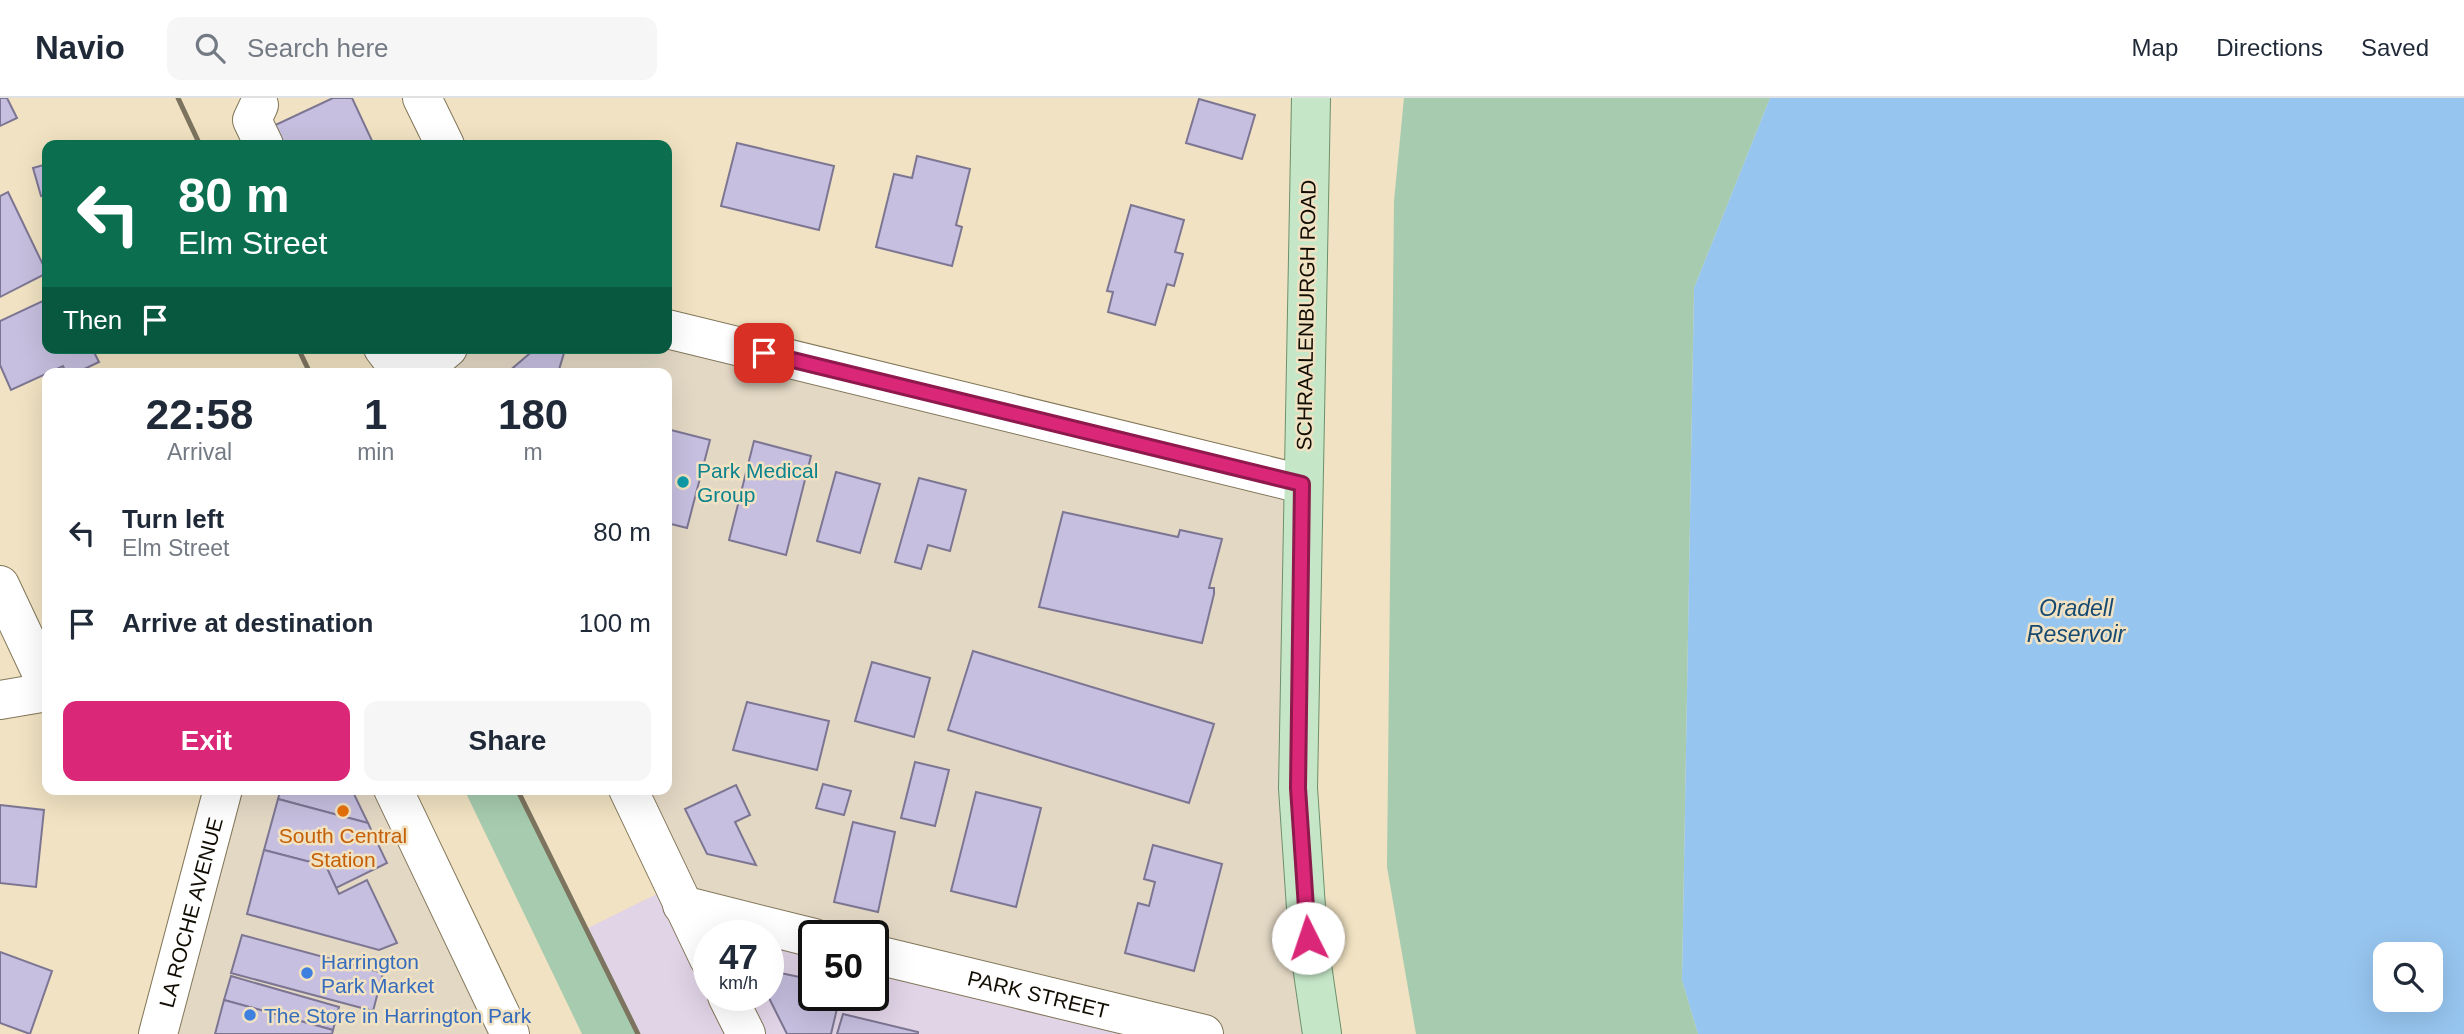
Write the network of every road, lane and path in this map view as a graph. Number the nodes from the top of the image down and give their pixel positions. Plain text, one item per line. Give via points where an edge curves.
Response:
1 (422, 98) edge
2 (1311, 98) edge
3 (262, 100) edge
4 (262, 140) edge
5 (443, 140) edge
6 (672, 330) edge
7 (397, 354) edge
8 (425, 366) edge
9 (1302, 484) junction
10 (0, 585) edge
11 (42, 674) edge
12 (42, 693) edge
13 (0, 700) edge
14 (221, 795) edge
15 (396, 795) edge
16 (631, 795) edge
17 (682, 905) junction
18 (693, 927) edge
19 (798, 935) edge
20 (889, 958) edge
21 (734, 1011) edge
22 (158, 1034) edge
23 (510, 1034) edge
24 (746, 1034) edge
25 (1204, 1034) edge
26 (1322, 1034) edge

1 - 5 street
2 - 9 main road, SCHRAALENBURGH ROAD
3 - 4 street via 252,120
6 - 9 street
7 - 8 street
9 - 26 main road, SCHRAALENBURGH ROAD via 1298,788 1308,938
10 - 11 street
12 - 13 street
14 - 22 street, LA ROCHE AVENUE
15 - 23 street
16 - 17 street
17 - 18 street
17 - 19 street
20 - 25 street, PARK STREET
21 - 24 street

